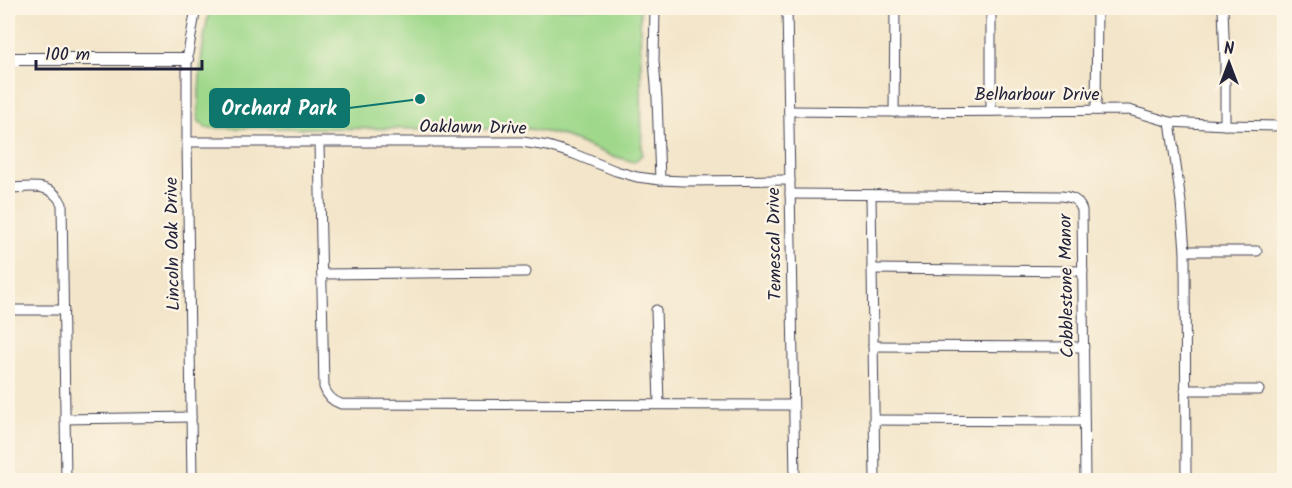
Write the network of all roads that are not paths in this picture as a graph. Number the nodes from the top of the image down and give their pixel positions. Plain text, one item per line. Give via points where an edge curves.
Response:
1 (196, 8) edge
2 (655, 8) edge
3 (787, 8) edge
4 (895, 8) edge
5 (991, 8) edge
6 (1097, 8) edge
7 (1223, 8) edge
8 (8, 59) edge
9 (187, 59) junction
10 (1096, 110) junction
11 (789, 111) junction
12 (991, 111) junction
13 (894, 112) junction
14 (1170, 122) junction
15 (1225, 125) junction
16 (1284, 126) edge
17 (187, 142) junction
18 (319, 143) junction
19 (660, 180) junction
20 (790, 180) junction
21 (8, 188) edge
22 (790, 194) junction
23 (871, 195) junction
24 (1185, 251) junction
25 (1257, 251) dead end
26 (872, 269) junction
27 (1083, 271) junction
28 (526, 272) dead end
29 (322, 274) junction
30 (8, 310) edge
31 (64, 310) junction
32 (656, 310) dead end
33 (873, 346) junction
34 (1084, 347) junction
35 (1185, 390) junction
36 (1259, 390) dead end
37 (659, 404) junction
38 (794, 405) junction
39 (191, 417) junction
40 (65, 419) junction
41 (874, 420) junction
42 (1084, 421) junction
43 (66, 480) edge
44 (192, 480) edge
45 (795, 480) edge
46 (875, 480) edge
47 (1085, 480) edge
48 (1186, 480) edge

1 - 9 street, Lincoln Oak Drive
2 - 19 street
3 - 11 street, Temescal Drive
4 - 13 street
5 - 12 street
6 - 10 street
7 - 15 street
8 - 9 street
9 - 17 street, Lincoln Oak Drive
10 - 12 street, Belharbour Drive
10 - 14 street, Belharbour Drive via 1129,110
11 - 13 street, Belharbour Drive
11 - 20 street, Temescal Drive
12 - 13 street, Belharbour Drive
14 - 15 street, Belharbour Drive
14 - 24 street
15 - 16 street, Belharbour Drive
17 - 18 street, Oaklawn Drive
17 - 39 street, Lincoln Oak Drive
18 - 19 street, Oaklawn Drive via 522,142 548,146 637,177
18 - 29 street
19 - 20 street, Oaklawn Drive
20 - 22 street, Temescal Drive
21 - 31 street via 46,188 56,193 62,204
22 - 23 street, Cobblestone Manor
22 - 38 street, Temescal Drive
23 - 26 street
23 - 27 street, Cobblestone Manor via 1071,197 1082,210
24 - 25 street
24 - 35 street
26 - 27 street
26 - 33 street
27 - 34 street, Cobblestone Manor
28 - 29 street
29 - 37 street via 324,387 334,402
30 - 31 street
31 - 40 street
32 - 37 street
33 - 34 street
33 - 41 street
34 - 42 street, Cobblestone Manor
35 - 36 street
35 - 48 street
37 - 38 street
38 - 45 street, Temescal Drive
39 - 40 street
39 - 44 street, Lincoln Oak Drive
40 - 43 street
41 - 42 street
41 - 46 street
42 - 47 street, Cobblestone Manor

